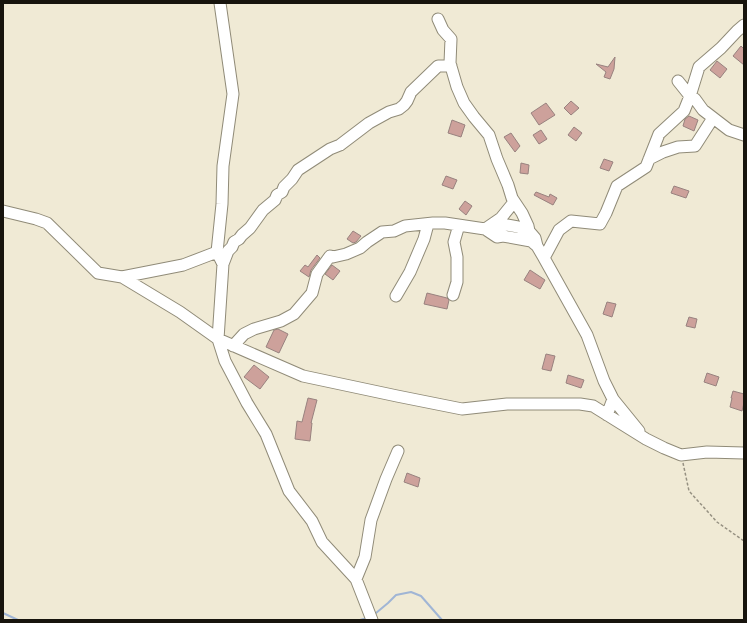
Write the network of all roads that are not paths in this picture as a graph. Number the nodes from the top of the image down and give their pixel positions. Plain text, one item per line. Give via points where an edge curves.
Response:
1 (220, 3) edge
2 (438, 19) dead end
3 (744, 25) edge
4 (451, 66) junction
5 (678, 81) dead end
6 (690, 96) junction
7 (713, 118) junction
8 (744, 135) edge
9 (649, 159) junction
10 (514, 202) junction
11 (3, 211) edge
12 (428, 224) junction
13 (458, 225) junction
14 (485, 229) junction
15 (529, 231) junction
16 (537, 246) junction
17 (217, 252) junction
18 (544, 258) junction
19 (223, 264) junction
20 (122, 277) junction
21 (453, 295) dead end
22 (396, 296) dead end
23 (218, 339) junction
24 (233, 346) junction
25 (613, 398) junction
26 (607, 415) junction
27 (646, 439) junction
28 (398, 451) dead end
29 (744, 453) edge
30 (356, 579) junction
31 (372, 620) edge

1 - 17 street via 233,94 223,166
2 - 4 street via 451,39
3 - 6 street via 698,67
4 - 10 street via 464,103 489,135
4 - 19 street via 438,66 411,92 399,109 369,123 340,145 298,170 275,200 234,242
5 - 6 street
6 - 7 street
6 - 9 street via 684,111 659,134
7 - 8 street via 729,130
7 - 9 street via 695,146 663,152
9 - 18 street via 646,167 618,186 600,224 571,221 559,230
10 - 14 street via 501,218
10 - 15 street via 522,213
11 - 20 street via 47,223 98,274
12 - 13 street
12 - 22 street via 410,272
12 - 24 street via 382,232 360,248 346,254 330,256 317,274 312,293 294,314 281,322 244,334
13 - 14 street
13 - 21 street via 454,242 457,282
14 - 15 street via 507,225
14 - 16 street via 497,237 531,242
15 - 16 street
16 - 18 street
17 - 19 street
17 - 20 street via 183,265
18 - 25 street via 587,335
19 - 23 street
20 - 23 street via 180,312
23 - 24 street
23 - 30 street via 225,361 266,434 289,491 312,521 322,542
24 - 26 street via 303,376 462,409 507,404 580,404 593,406
25 - 26 street
25 - 27 street
26 - 27 street
27 - 29 street via 681,455 707,452
28 - 30 street via 371,520 365,557
30 - 31 street

